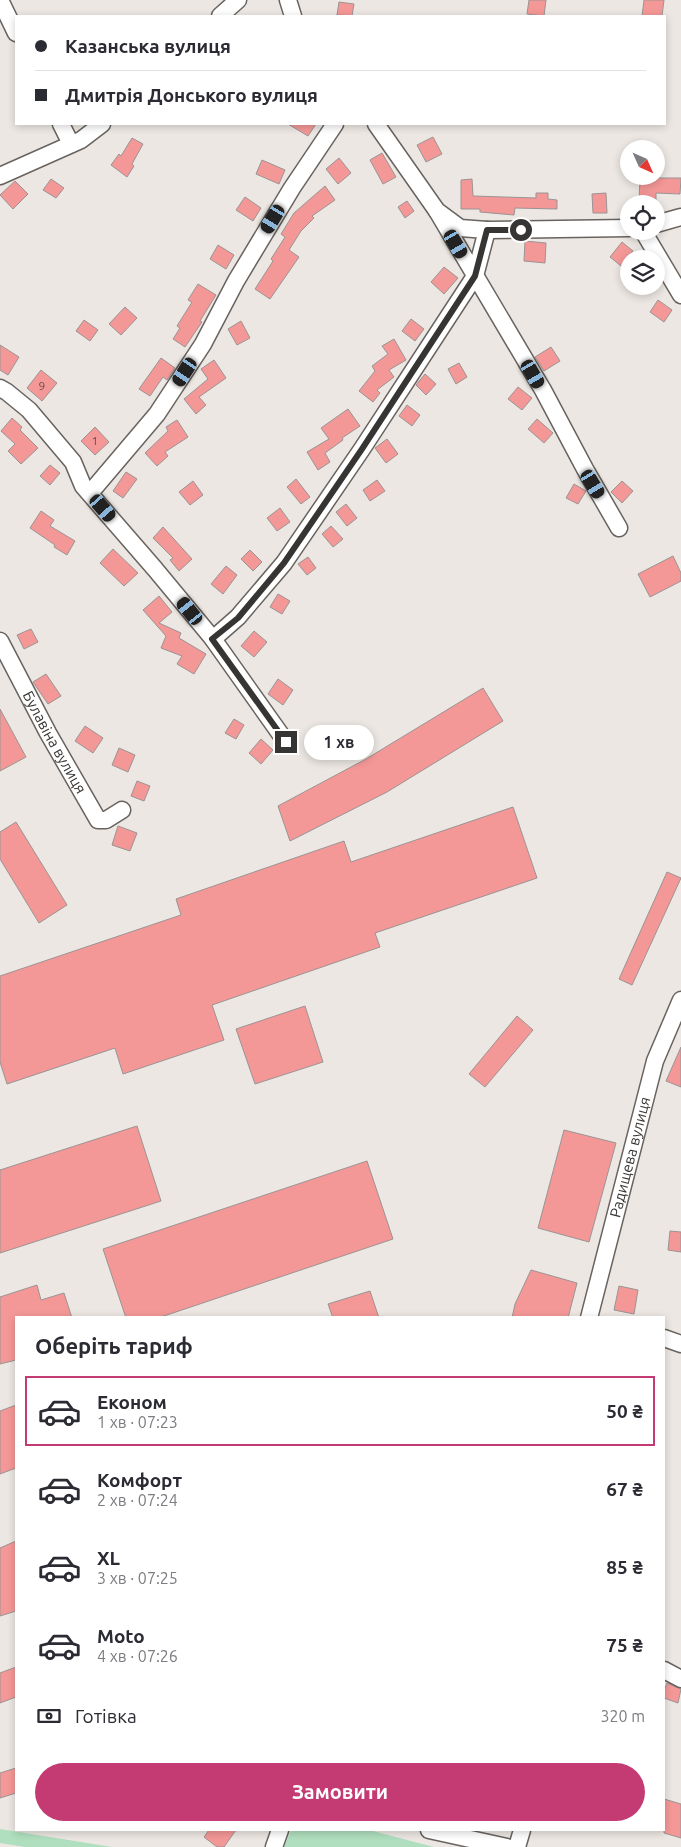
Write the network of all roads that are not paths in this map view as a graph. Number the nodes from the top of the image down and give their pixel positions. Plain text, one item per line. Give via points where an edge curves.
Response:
1 (0, 0) edge
2 (238, 0) edge
3 (288, 0) edge
4 (221, 15) edge
5 (293, 15) edge
6 (15, 30) edge
7 (62, 125) edge
8 (101, 125) edge
9 (334, 125) edge
10 (377, 125) edge
11 (71, 144) junction
12 (0, 176) edge
13 (437, 211) junction
14 (681, 217) edge
15 (665, 221) edge
16 (620, 228) edge
17 (487, 230) junction
18 (648, 240) edge
19 (475, 276) junction
20 (681, 295) edge
21 (0, 388) edge
22 (90, 493) junction
23 (619, 528) dead end
24 (212, 639) junction
25 (0, 641) edge
26 (286, 742) dead end
27 (122, 810) dead end
28 (681, 1000) edge
29 (593, 1316) edge
30 (665, 1338) edge
31 (681, 1344) edge
32 (665, 1671) edge
33 (681, 1679) edge
34 (280, 1831) edge
35 (434, 1831) edge
36 (522, 1831) edge
37 (274, 1847) edge
38 (507, 1847) edge
39 (517, 1847) edge

1 - 6 street
2 - 4 street
3 - 5 street
7 - 11 street
8 - 11 street
9 - 22 street via 292,188 236,281 203,344 157,414
10 - 13 street
11 - 12 street
13 - 17 street via 460,228
13 - 19 street
14 - 15 street
16 - 17 street
17 - 19 street
18 - 20 street
19 - 23 street
19 - 24 street via 284,563 238,618
21 - 22 street via 29,410 73,462 83,486
22 - 24 street
24 - 26 street
25 - 27 street, Булавіна вулиця via 48,734 98,820 106,820
28 - 29 street, Радищева вулиця via 655,1061
30 - 31 street
32 - 33 street
34 - 37 street
35 - 38 street
36 - 39 street

